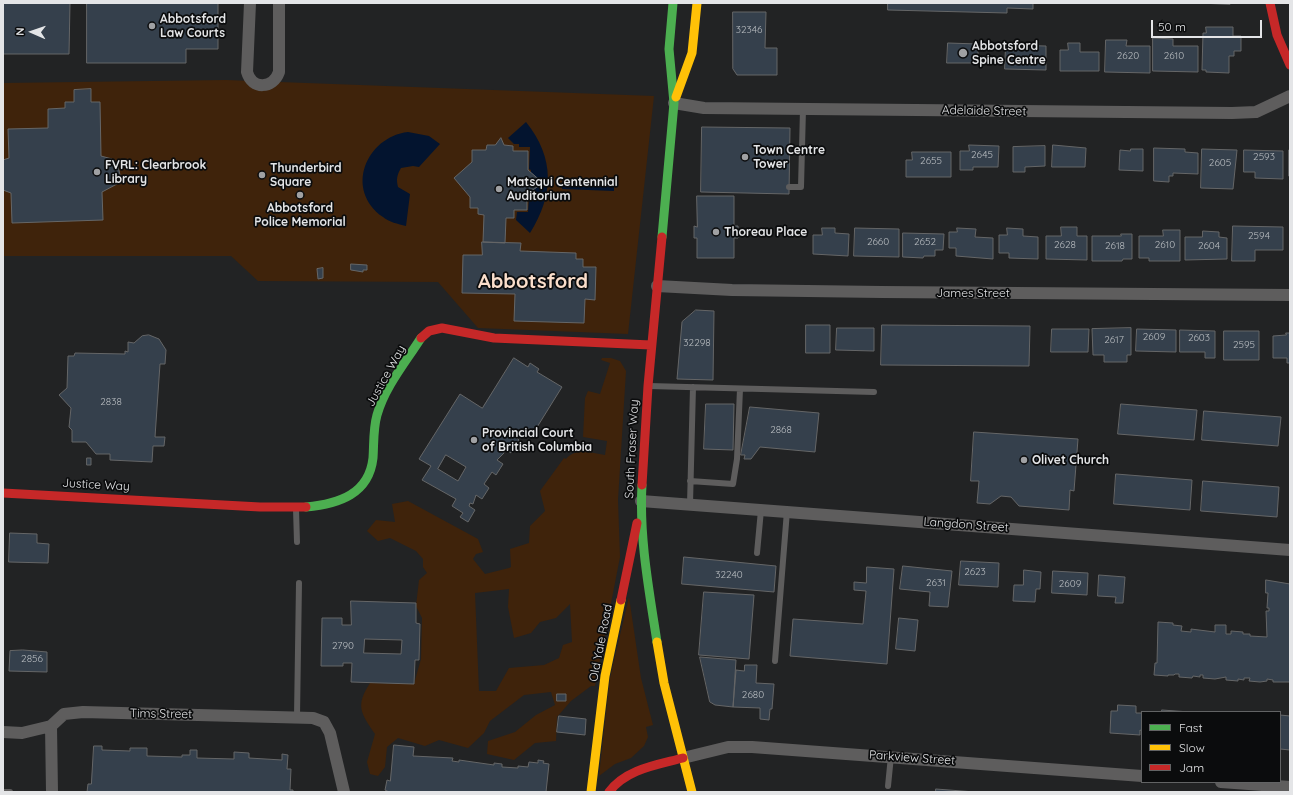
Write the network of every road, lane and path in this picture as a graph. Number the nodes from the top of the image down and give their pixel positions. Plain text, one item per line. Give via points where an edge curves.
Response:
1 (250, 3) edge
2 (279, 3) edge
3 (673, 3) edge
4 (697, 3) edge
5 (1270, 3) edge
6 (1290, 65) edge
7 (1290, 96) edge
8 (674, 103) junction
9 (803, 109) junction
10 (789, 187) dead end
11 (657, 286) junction
12 (1290, 295) edge
13 (651, 345) junction
14 (648, 386) junction
15 (693, 387) junction
16 (740, 389) junction
17 (874, 392) dead end
18 (690, 481) junction
19 (3, 493) edge
20 (641, 501) junction
21 (690, 504) junction
22 (296, 507) junction
23 (761, 510) junction
24 (787, 511) junction
25 (297, 542) dead end
26 (1290, 550) edge
27 (757, 553) dead end
28 (300, 583) dead end
29 (775, 661) dead end
30 (297, 716) junction
31 (51, 726) junction
32 (3, 732) edge
33 (891, 756) junction
34 (682, 758) junction
35 (1141, 776) edge
36 (1235, 783) edge
37 (888, 786) dead end
38 (1290, 787) edge
39 (3, 792) edge
40 (10, 792) edge
41 (52, 792) edge
42 (344, 792) edge
43 (590, 792) edge
44 (609, 792) edge
45 (692, 792) edge

1 - 2 street via 247,72 253,83 264,86 271,84 279,72
3 - 8 main road, South Fraser Way via 669,49
4 - 8 main road, South Fraser Way via 692,53
5 - 6 main road via 1272,20
7 - 9 street, Adelaide Street via 1256,112 1232,113
8 - 9 street, Adelaide Street via 704,108
8 - 11 main road, South Fraser Way
9 - 10 lane via 801,187
11 - 12 street, James Street via 874,292
11 - 13 main road, South Fraser Way
13 - 14 main road, South Fraser Way
13 - 22 main road, Justice Way via 494,338 442,328 429,331 422,337 377,415 370,474 364,483 353,493 337,501 318,506
14 - 15 lane
14 - 20 main road, South Fraser Way
15 - 16 lane
15 - 18 lane
16 - 17 lane
16 - 18 lane via 737,459 733,484
18 - 21 lane
19 - 22 main road, Justice Way
20 - 21 street, Langdon Street
20 - 34 main road, South Fraser Way via 646,570 655,634
20 - 43 main road, Old Yale Road via 605,676
21 - 23 street, Langdon Street
22 - 25 lane
23 - 24 street, Langdon Street
23 - 27 lane
24 - 26 street, Langdon Street
24 - 29 lane
28 - 30 lane
30 - 31 street, Tims Street via 83,712 64,714
30 - 42 street, Tims Street via 324,722 330,733
31 - 32 street, Tims Street via 22,733
31 - 41 street
33 - 34 street, Parkview Street via 728,747
33 - 35 street, Parkview Street
33 - 37 lane
34 - 44 main road via 624,776
34 - 45 main road, South Fraser Way
36 - 38 street
39 - 40 lane

